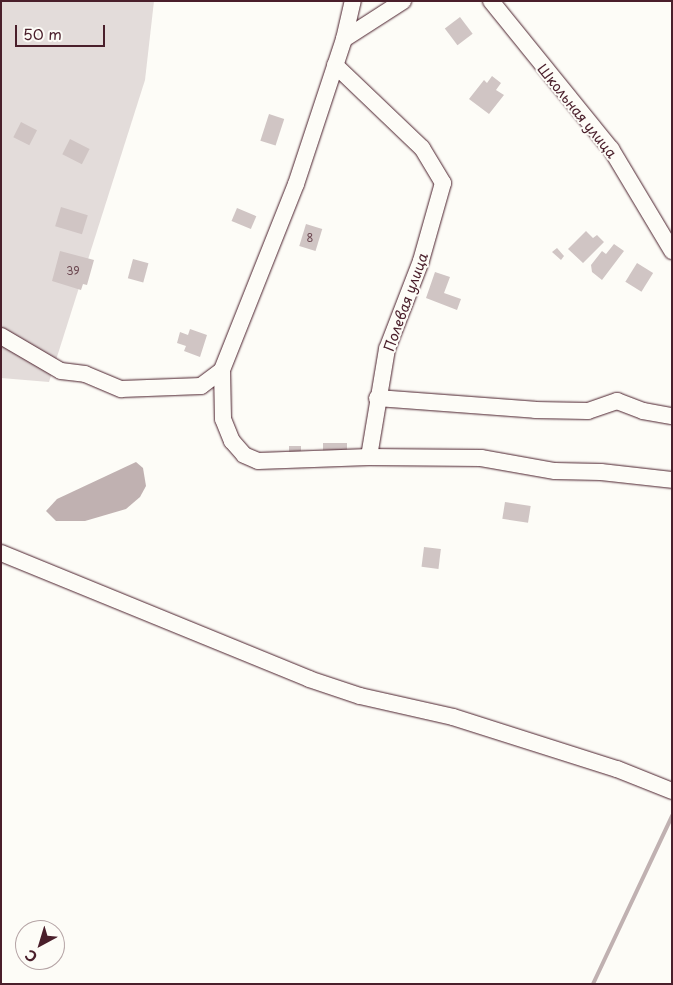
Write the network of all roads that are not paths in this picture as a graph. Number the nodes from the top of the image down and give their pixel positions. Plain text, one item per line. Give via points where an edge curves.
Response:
1 (353, 1) edge
2 (403, 1) edge
3 (491, 1) edge
4 (344, 39) junction
5 (335, 65) junction
6 (672, 251) edge
7 (1, 336) edge
8 (222, 370) junction
9 (377, 398) junction
10 (672, 416) edge
11 (368, 456) junction
12 (672, 480) edge
13 (1, 553) edge
14 (672, 791) edge

1 - 4 street
2 - 4 street
3 - 6 street, Школьная улица via 611,150
4 - 5 street
5 - 8 street via 296,184
5 - 9 street, Полевая улица via 422,148 443,183 421,261 387,348
7 - 8 street via 61,371 85,374 121,388 201,386
8 - 11 street via 223,419 232,440 244,454 258,461
9 - 10 street via 588,411 617,401 643,411
9 - 11 street, Полевая улица
11 - 12 street via 481,458 555,472 601,472
13 - 14 street via 309,679 360,696 453,717 617,769

